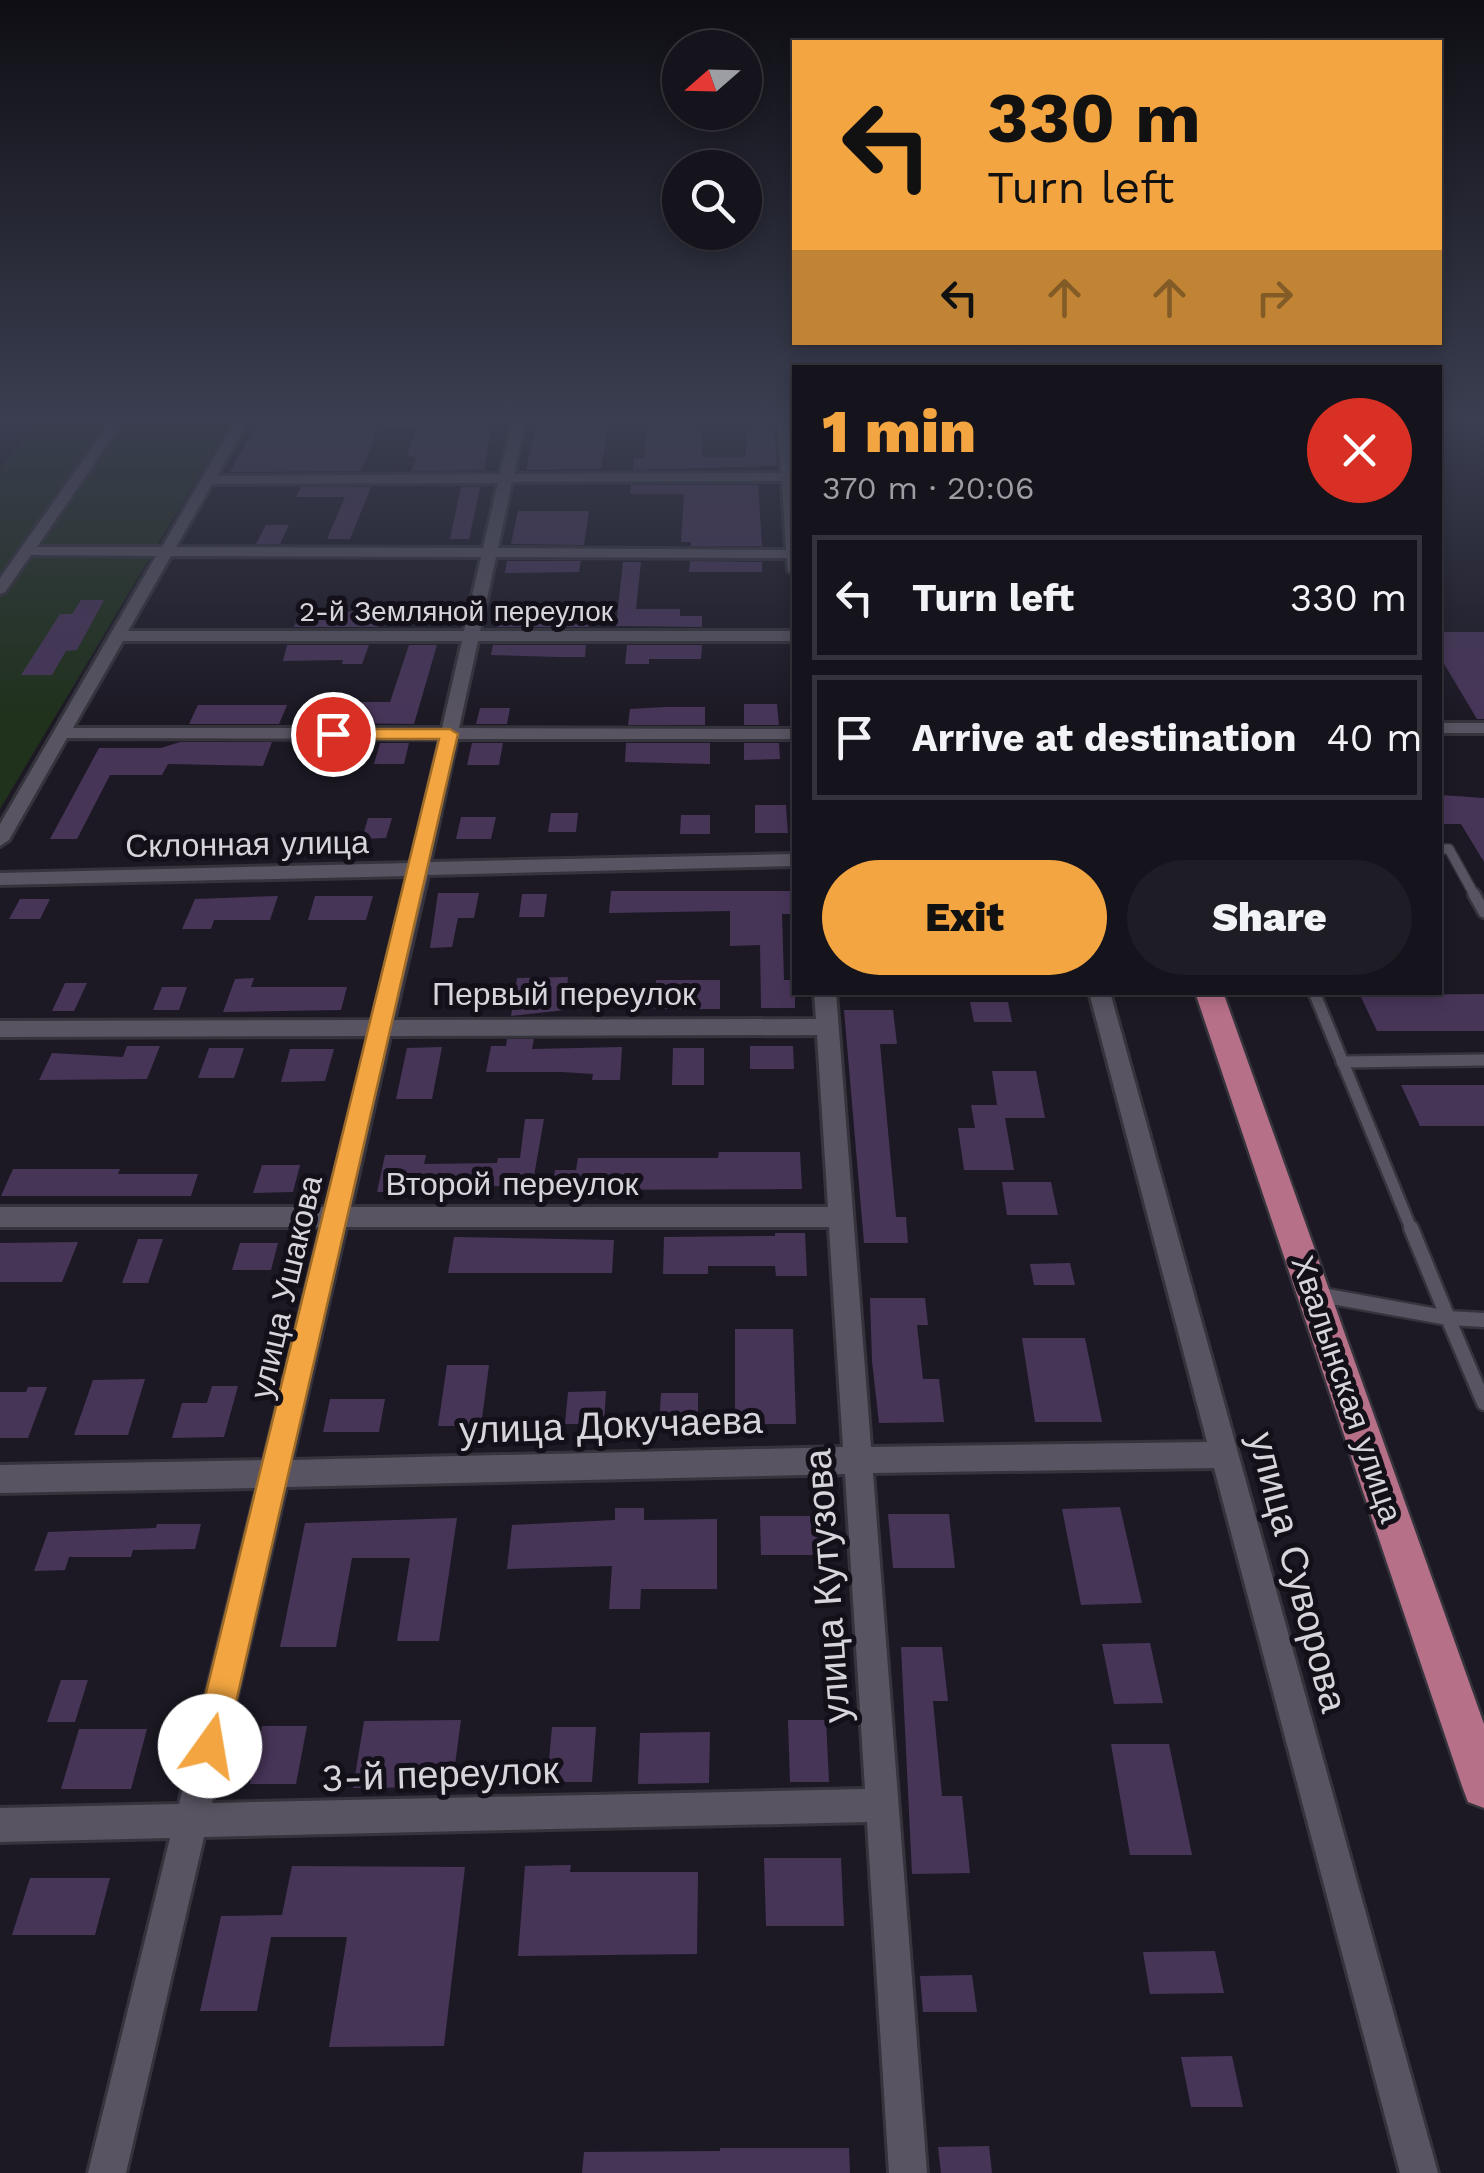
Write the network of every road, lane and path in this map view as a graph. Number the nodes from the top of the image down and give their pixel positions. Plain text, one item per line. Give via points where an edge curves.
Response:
1 (50, 516) edge
2 (186, 516) edge
3 (497, 516) edge
4 (26, 551) junction
5 (166, 551) junction
6 (489, 553) junction
7 (792, 554) edge
8 (0, 590) edge
9 (117, 636) junction
10 (471, 636) junction
11 (792, 636) edge
12 (1442, 728) edge
13 (1484, 728) edge
14 (62, 733) junction
15 (450, 734) junction
16 (792, 734) edge
17 (0, 840) edge
18 (1442, 849) edge
19 (792, 860) edge
20 (419, 871) junction
21 (0, 879) edge
22 (1484, 912) edge
23 (825, 995) edge
24 (1101, 995) edge
25 (1210, 995) edge
26 (1315, 995) edge
27 (827, 1026) junction
28 (382, 1027) junction
29 (0, 1029) edge
30 (1484, 1060) edge
31 (1342, 1062) junction
32 (0, 1217) edge
33 (336, 1217) junction
34 (843, 1217) junction
35 (1315, 1294) junction
36 (1448, 1318) junction
37 (1484, 1320) edge
38 (1484, 1402) edge
39 (1224, 1454) junction
40 (858, 1457) junction
41 (275, 1475) junction
42 (0, 1479) edge
43 (1484, 1786) edge
44 (882, 1804) junction
45 (191, 1824) junction
46 (0, 1825) edge
47 (107, 2173) edge
48 (908, 2173) edge
49 (1419, 2173) edge

1 - 4 street
2 - 5 street
3 - 6 street, улица Ушакова
4 - 5 street
4 - 8 street
5 - 6 street
5 - 9 street
6 - 7 street
6 - 10 street, улица Ушакова
9 - 10 street, 2-й Земляной переулок
9 - 14 street
10 - 11 street, 2-й Земляной переулок
10 - 15 street, улица Ушакова
12 - 13 street
14 - 15 street
14 - 17 street
15 - 16 street
15 - 20 street, улица Ушакова
18 - 22 lane via 1450,848
19 - 20 street, Склонная улица
20 - 21 street, Склонная улица
20 - 28 street, улица Ушакова
23 - 27 street, улица Кутузова
24 - 39 street, улица Суворова
25 - 35 main road, Хвалынская улица
26 - 31 lane
27 - 28 street, Первый переулок
27 - 34 street, улица Кутузова
28 - 29 street, Первый переулок
28 - 33 street, улица Ушакова
30 - 31 lane
31 - 36 lane
32 - 33 street, Второй переулок
33 - 34 street, Второй переулок
33 - 41 street, улица Ушакова
34 - 40 street, улица Кутузова
35 - 36 lane
35 - 43 main road, Хвалынская улица
36 - 37 lane
36 - 38 lane
39 - 40 street, улица Докучаева
39 - 49 street, улица Суворова
40 - 41 street, улица Докучаева
40 - 44 street, улица Кутузова
41 - 42 street, улица Докучаева
41 - 45 street, улица Ушакова
44 - 45 street, 3-й переулок
44 - 48 street, улица Кутузова
45 - 46 street, 3-й переулок
45 - 47 street, улица Ушакова

